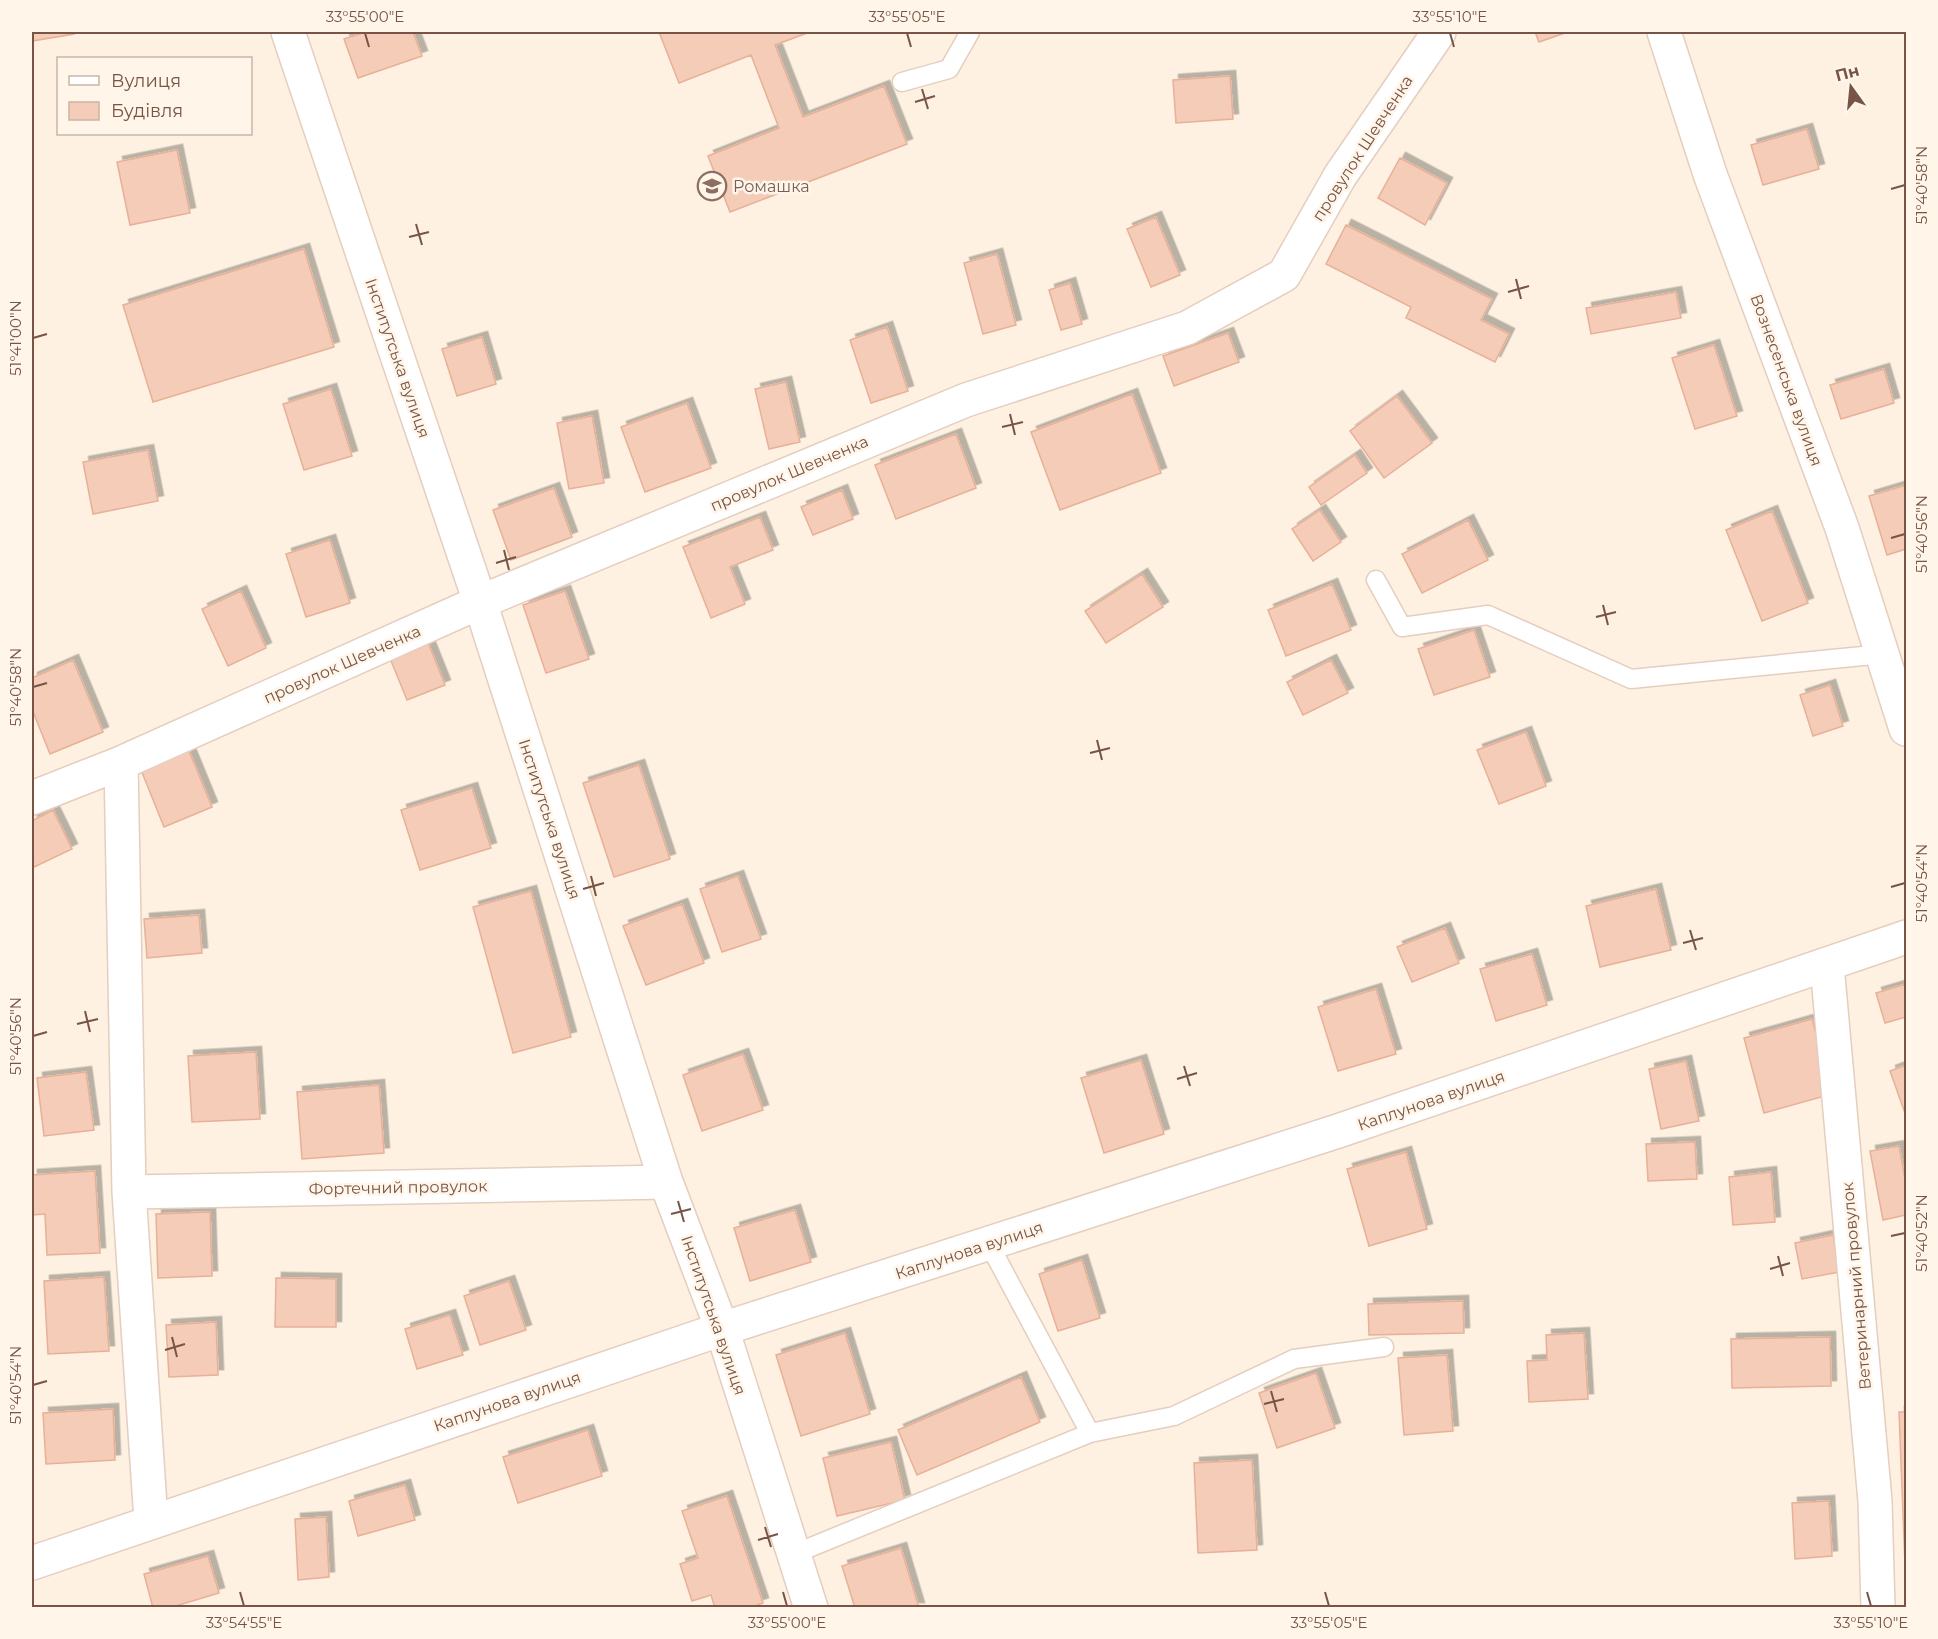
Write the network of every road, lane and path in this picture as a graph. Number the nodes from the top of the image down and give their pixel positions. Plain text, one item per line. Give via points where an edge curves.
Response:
1 (288, 32) edge
2 (970, 32) edge
3 (1439, 32) edge
4 (1664, 32) edge
5 (902, 81) dead end
6 (1376, 580) dead end
7 (480, 602) junction
8 (1882, 654) junction
9 (1906, 729) edge
10 (120, 763) junction
11 (32, 798) edge
12 (1906, 937) edge
13 (1827, 965) junction
14 (666, 1182) junction
15 (129, 1192) junction
16 (989, 1244) junction
17 (722, 1329) junction
18 (1384, 1347) dead end
19 (1090, 1433) junction
20 (151, 1521) junction
21 (794, 1554) junction
22 (32, 1563) edge
23 (811, 1608) edge
24 (1878, 1608) edge

1 - 7 street, Інститутська вулиця
2 - 5 lane via 949,69
3 - 7 street, провулок Шевченка via 1340,176 1284,275 1187,328 966,400
4 - 8 street, Вознесенська вулиця via 1710,174 1842,528
6 - 8 lane via 1402,627 1488,615 1631,679
7 - 10 street, провулок Шевченка
7 - 14 street, Інститутська вулиця
8 - 9 street, Вознесенська вулиця
10 - 11 street, провулок Шевченка
10 - 15 street
12 - 13 street, Каплунова вулиця
13 - 16 street, Каплунова вулиця via 1338,1131
13 - 24 street, Ветеринарний провулок via 1875,1501
14 - 15 street, Фортечний провулок
14 - 17 street, Інститутська вулиця
15 - 20 street
16 - 17 street, Каплунова вулиця
16 - 19 lane
17 - 20 street, Каплунова вулиця
17 - 21 street, Інститутська вулиця
18 - 19 lane via 1294,1359 1174,1416
19 - 21 lane
20 - 22 street, Каплунова вулиця
21 - 23 street, Інститутська вулиця

